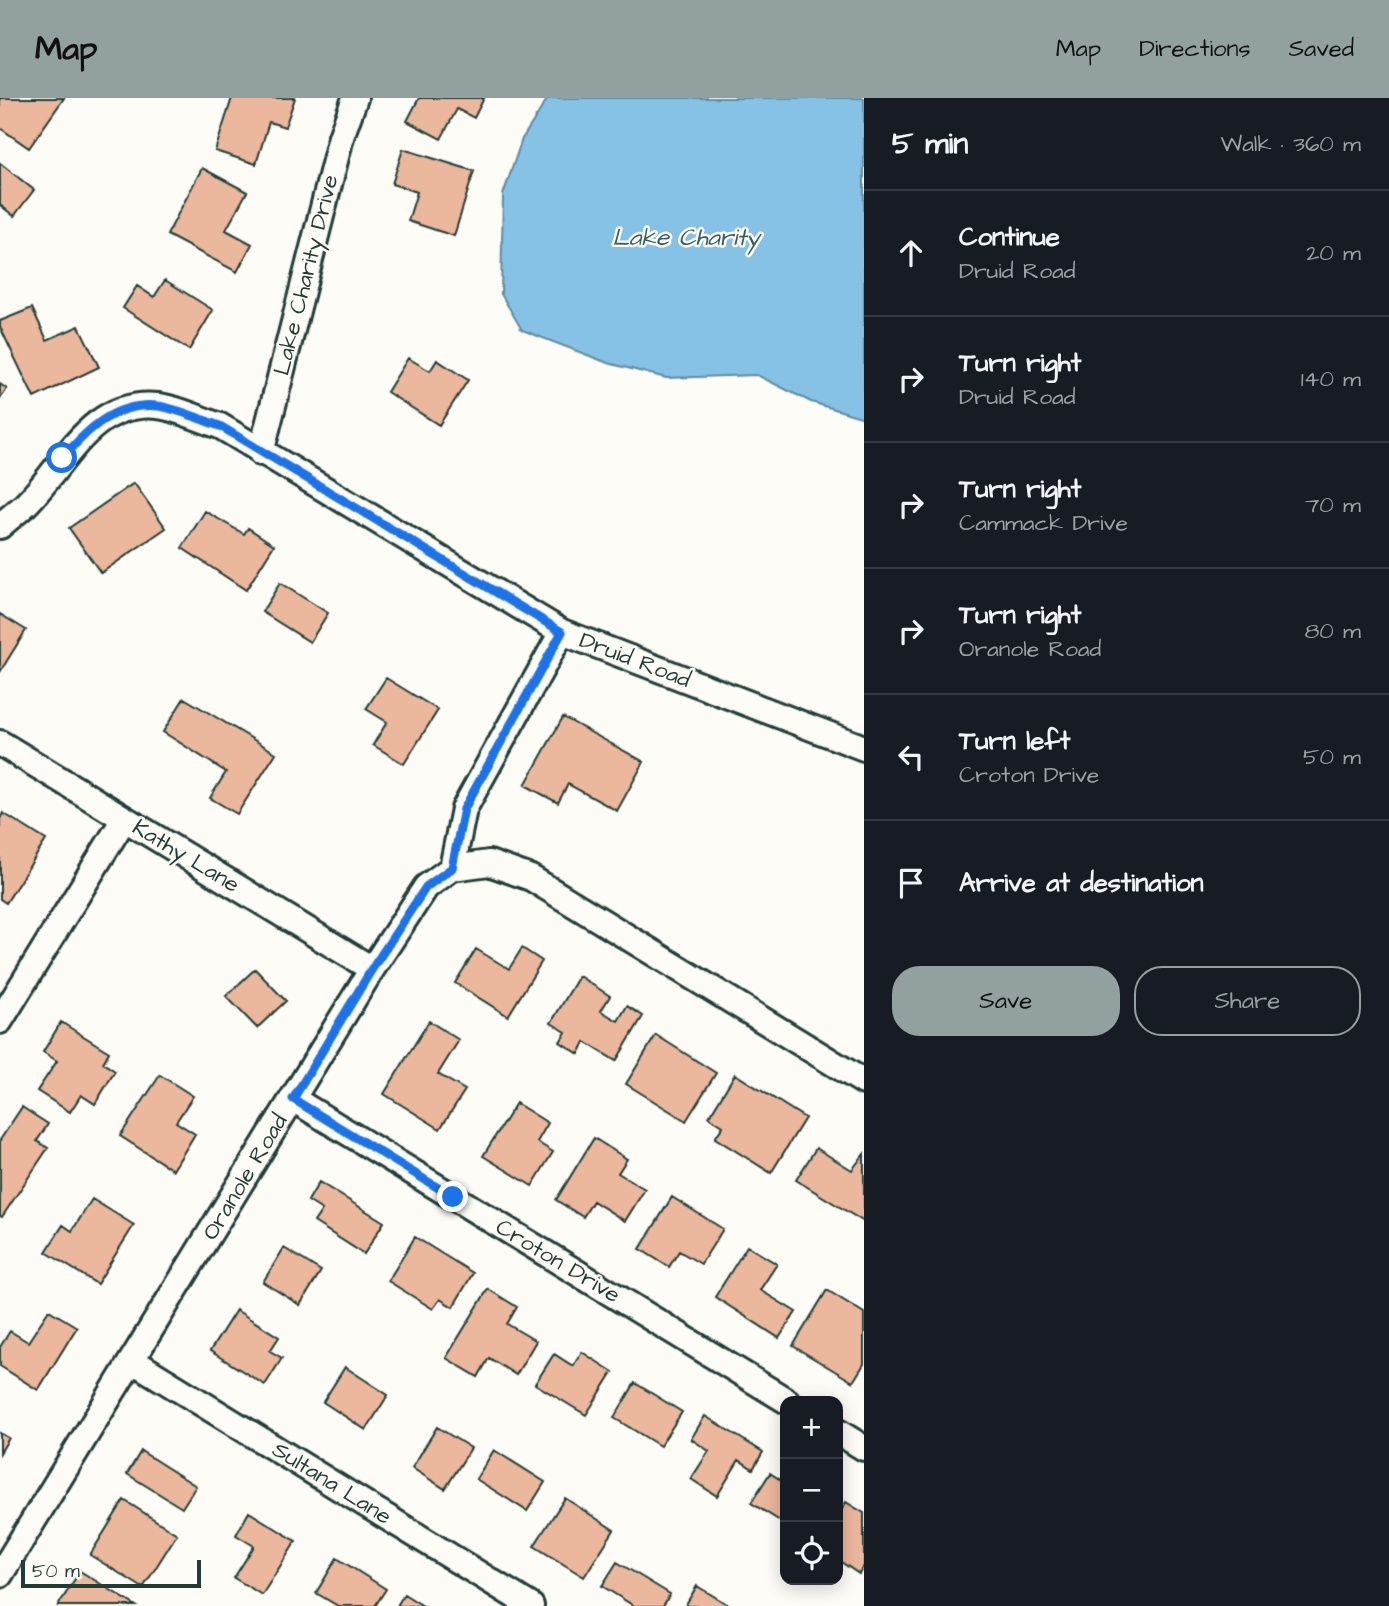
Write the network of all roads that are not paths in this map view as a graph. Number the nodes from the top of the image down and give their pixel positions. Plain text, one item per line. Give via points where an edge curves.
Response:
1 (355, 98) edge
2 (261, 453) junction
3 (0, 526) edge
4 (562, 632) junction
5 (0, 743) edge
6 (864, 748) edge
7 (124, 819) junction
8 (452, 868) junction
9 (372, 969) junction
10 (0, 1020) edge
11 (864, 1082) edge
12 (293, 1099) junction
13 (132, 1361) junction
14 (780, 1397) edge
15 (843, 1435) edge
16 (864, 1448) edge
17 (0, 1575) edge
18 (531, 1606) edge

1 - 2 street, Lake Charity Drive via 341,137
2 - 3 street, Druid Road via 220,426 159,406 122,409 91,427 26,504
2 - 4 street, Druid Road
4 - 6 street, Druid Road
4 - 8 street via 464,809
5 - 7 street, Kathy Lane
7 - 9 street, Kathy Lane
7 - 10 street
8 - 9 street, Oranole Road via 426,887
8 - 11 street via 489,863 531,878
9 - 12 street, Oranole Road
12 - 13 street, Oranole Road
12 - 14 street, Croton Drive
13 - 17 street, Oranole Road
13 - 18 street, Sultana Lane
15 - 16 street

